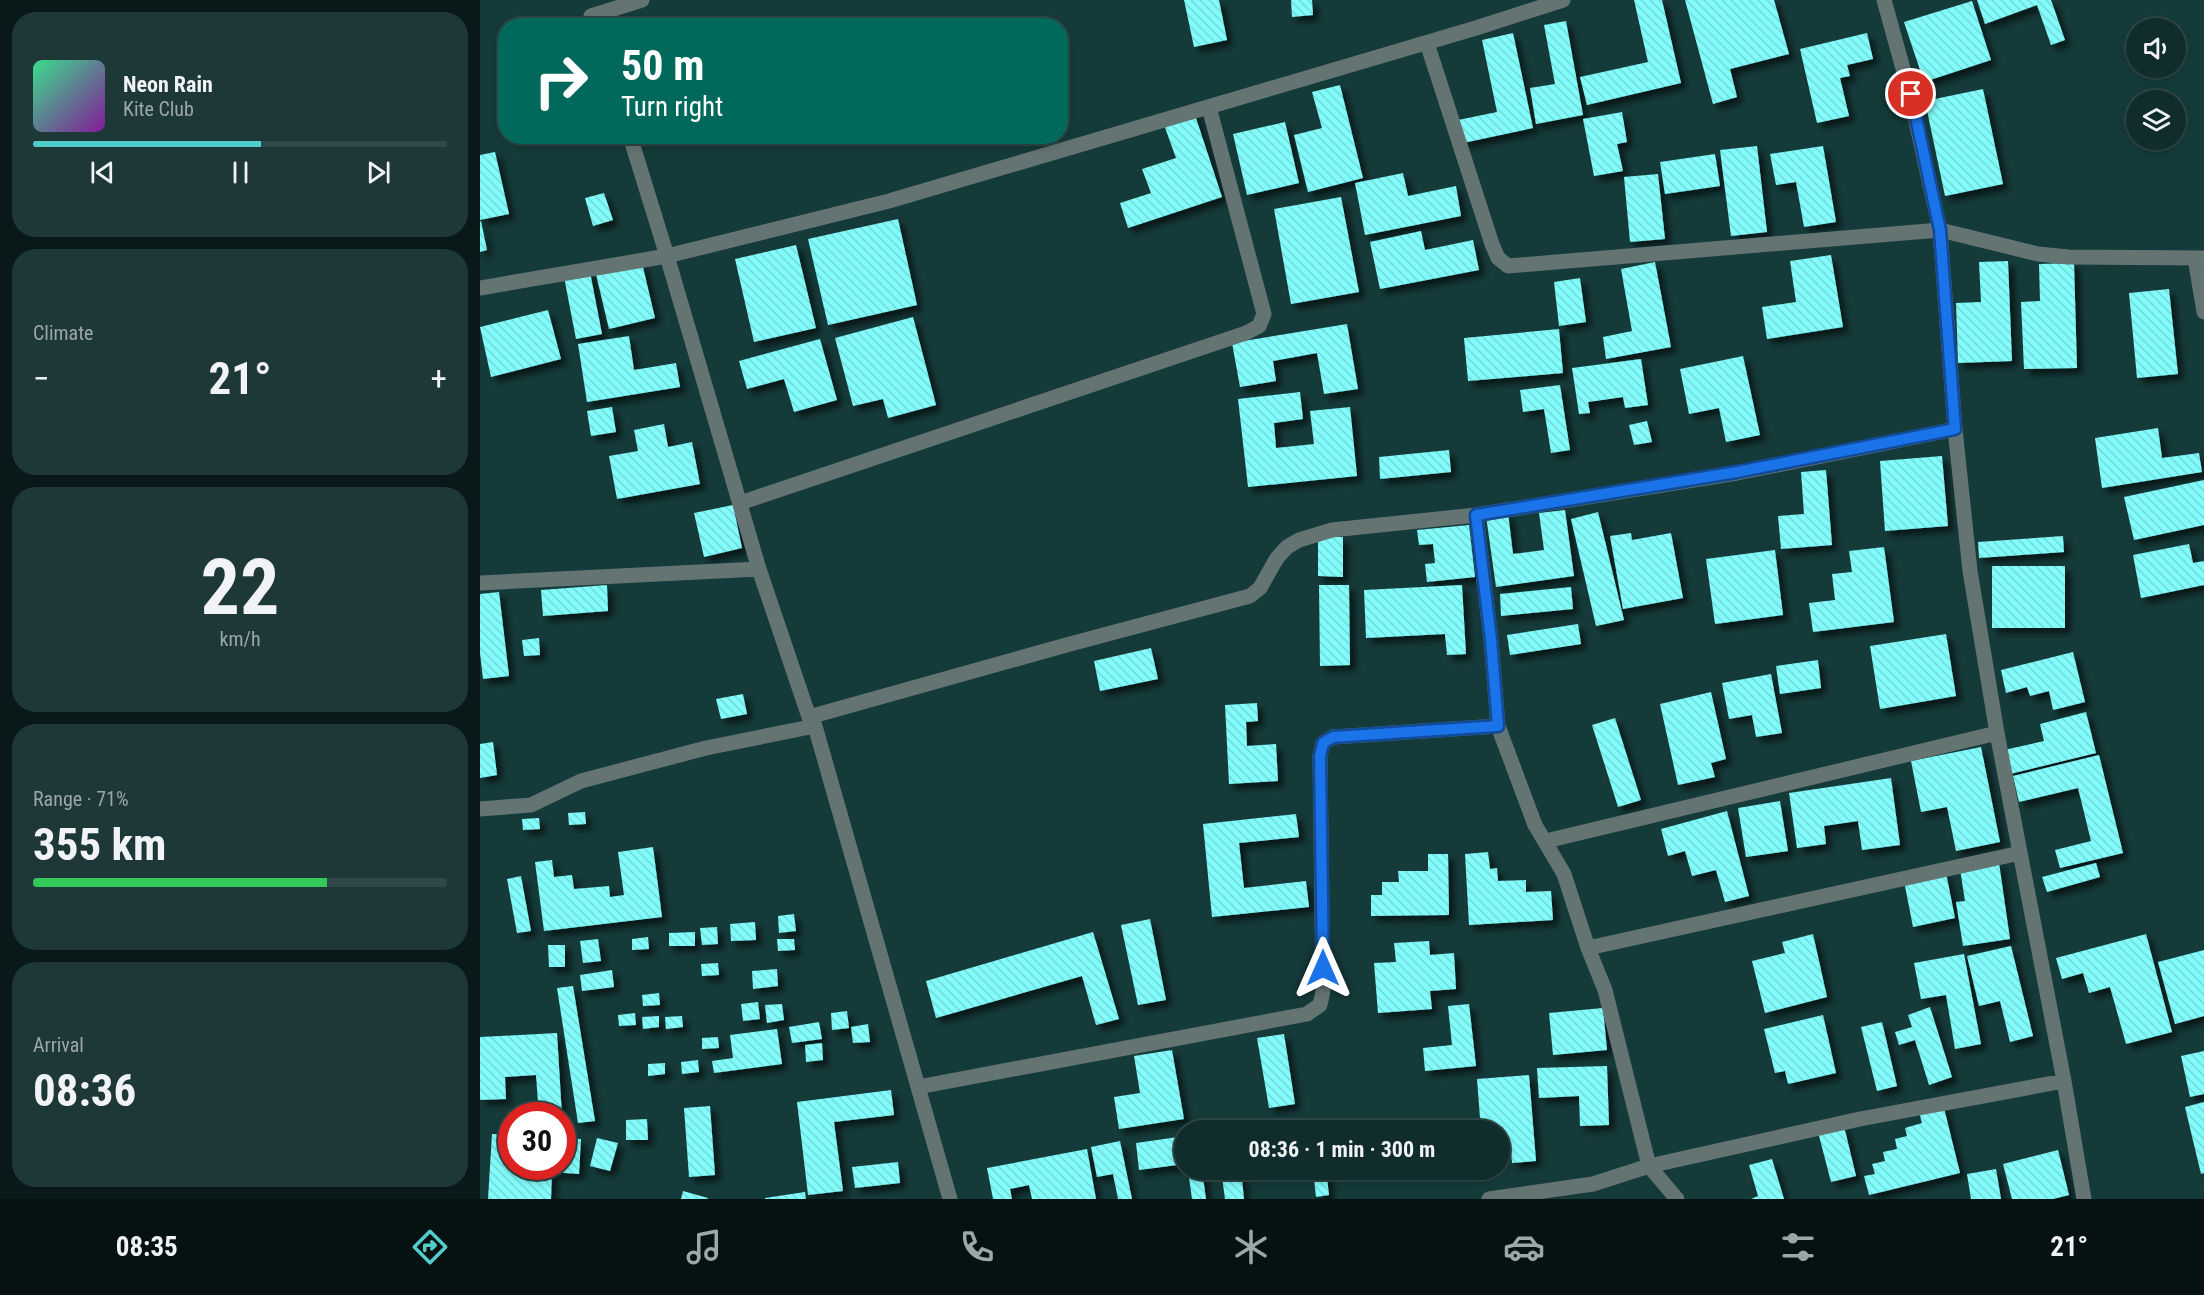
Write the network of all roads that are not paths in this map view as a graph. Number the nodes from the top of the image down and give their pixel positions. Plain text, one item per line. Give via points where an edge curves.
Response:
1 (587, 0) edge
2 (642, 0) edge
3 (1563, 0) edge
4 (1884, 0) edge
5 (592, 18) edge
6 (600, 18) edge
7 (1427, 43) junction
8 (1209, 107) junction
9 (632, 144) edge
10 (1940, 230) junction
11 (667, 256) junction
12 (2200, 258) edge
13 (480, 288) edge
14 (2204, 312) edge
15 (1955, 429) junction
16 (740, 503) junction
17 (1476, 515) junction
18 (759, 569) junction
19 (480, 584) edge
20 (812, 721) junction
21 (1498, 726) junction
22 (1997, 734) junction
23 (480, 809) edge
24 (1546, 841) junction
25 (2020, 853) junction
26 (1588, 948) junction
27 (2064, 1081) junction
28 (918, 1087) junction
29 (1649, 1166) junction
30 (950, 1199) edge
31 (1489, 1199) edge
32 (1677, 1199) edge
33 (2084, 1199) edge

1 - 5 street
2 - 6 street
3 - 7 street
4 - 10 street via 1911,94
7 - 8 street
7 - 10 street via 1492,244 1498,258 1508,266
8 - 11 street via 889,201
8 - 16 street via 1264,314 1259,326
9 - 11 street
10 - 12 street via 2038,254 2078,258
10 - 15 street
11 - 13 street
11 - 16 street
12 - 14 street
15 - 17 street via 1737,472
15 - 22 street via 1970,571
16 - 18 street
17 - 20 street via 1332,530 1299,540 1277,558 1260,588 1250,596 1070,644
17 - 21 street
18 - 19 street
18 - 20 street
20 - 23 street via 581,781 531,805
20 - 28 street
21 - 24 street via 1535,825
21 - 28 street via 1333,737 1323,743 1323,991 1320,1005 1307,1014
22 - 24 street
22 - 25 street
24 - 26 street via 1564,874
25 - 26 street
25 - 27 street
26 - 29 street via 1605,990
27 - 29 street via 1860,1119
27 - 33 street
28 - 30 street
29 - 31 street via 1593,1184
29 - 32 street

